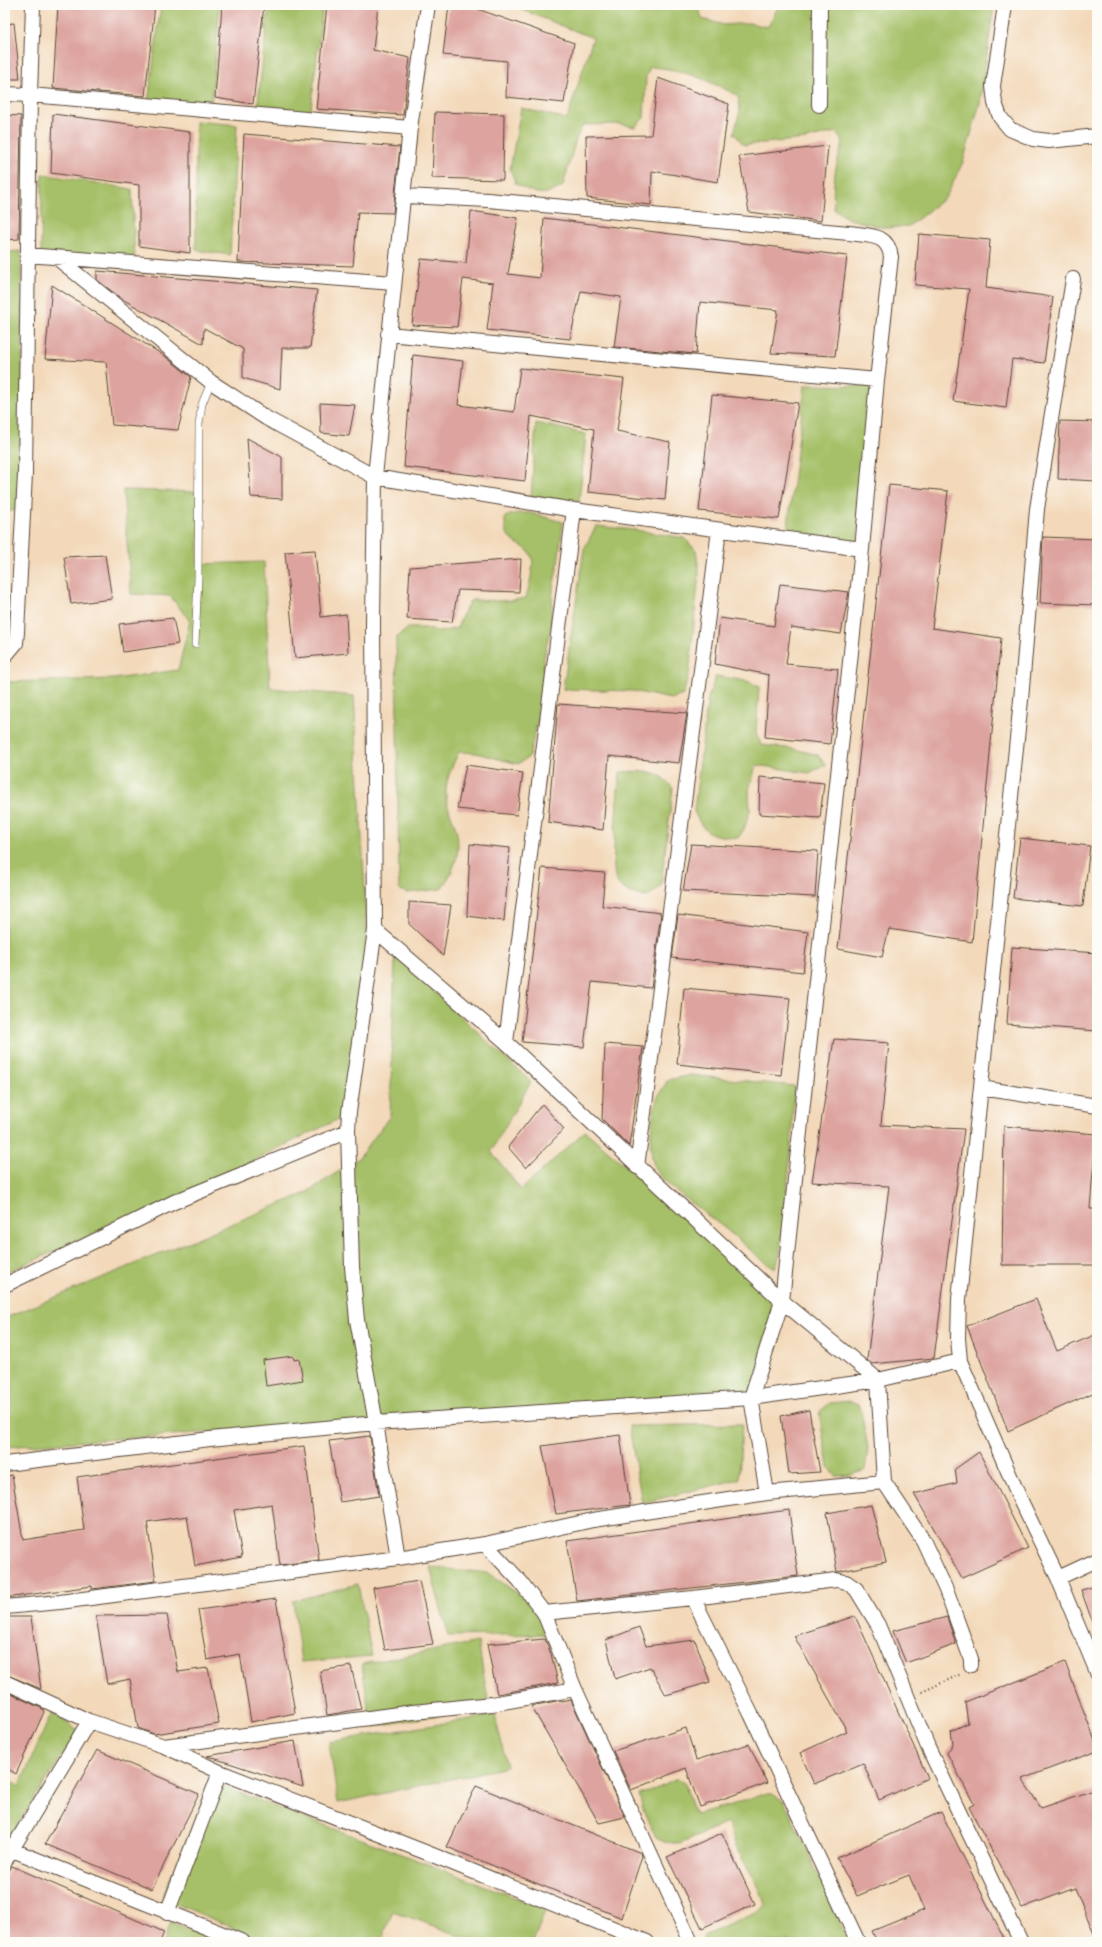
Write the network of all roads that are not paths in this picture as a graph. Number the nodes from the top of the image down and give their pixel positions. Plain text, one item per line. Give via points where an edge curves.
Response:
1 (33, 5) edge
2 (428, 5) edge
3 (820, 5) edge
4 (1005, 5) edge
5 (5, 94) edge
6 (30, 95) junction
7 (819, 104) dead end
8 (410, 128) junction
9 (1097, 136) edge
10 (405, 196) junction
11 (27, 254) junction
12 (57, 258) junction
13 (1073, 279) dead end
14 (394, 283) junction
15 (388, 334) junction
16 (877, 380) junction
17 (211, 382) junction
18 (375, 477) junction
19 (574, 510) junction
20 (719, 530) junction
21 (862, 549) junction
22 (195, 644) dead end
23 (5, 656) edge
24 (375, 930) junction
25 (506, 1042) junction
26 (981, 1088) junction
27 (1097, 1106) edge
28 (348, 1131) junction
29 (637, 1167) junction
30 (5, 1285) edge
31 (782, 1301) junction
32 (960, 1362) junction
33 (878, 1380) junction
34 (751, 1398) junction
35 (376, 1423) junction
36 (5, 1464) edge
37 (884, 1482) junction
38 (767, 1493) junction
39 (485, 1544) junction
40 (398, 1558) junction
41 (1097, 1560) edge
42 (1058, 1578) junction
43 (693, 1598) junction
44 (5, 1607) edge
45 (544, 1613) junction
46 (971, 1665) road end
47 (1097, 1672) edge
48 (5, 1682) edge
49 (575, 1690) junction
50 (89, 1721) junction
51 (164, 1746) junction
52 (220, 1772) junction
53 (7, 1853) edge
54 (167, 1913) junction
55 (243, 1942) edge
56 (647, 1942) edge
57 (691, 1942) edge
58 (858, 1942) edge
59 (1021, 1942) edge

1 - 6 street
2 - 8 street
3 - 7 street
4 - 9 street via 993,86 1000,117 1010,129 1033,139 1049,141
5 - 6 street
6 - 8 street
6 - 11 street
8 - 10 street
10 - 14 street
10 - 16 street via 488,200 878,237 890,248 891,257
11 - 12 street
11 - 23 street via 25,474 20,592 16,643
12 - 14 street
12 - 17 street
13 - 26 street via 1037,509 1021,700
14 - 15 street
15 - 16 street
15 - 18 street
16 - 21 street
17 - 18 street via 266,418
17 - 22 lane via 202,404 199,424
18 - 19 street
18 - 24 street
19 - 20 street
19 - 25 street
20 - 21 street
20 - 29 street
21 - 31 street
24 - 25 street
24 - 28 street
25 - 29 street
26 - 27 street
26 - 32 street via 959,1299
28 - 30 street via 174,1202
28 - 35 street via 352,1267 357,1320
29 - 31 street
31 - 33 street
31 - 34 street
32 - 33 street
32 - 42 street
33 - 34 street
33 - 37 street
34 - 35 street
34 - 38 street
35 - 36 street via 210,1439
35 - 40 street
37 - 38 street
37 - 46 street via 923,1540 946,1590
38 - 39 street via 593,1520
39 - 40 street
39 - 45 street via 520,1581
40 - 44 street
41 - 42 street
42 - 47 street
43 - 45 street
43 - 58 street via 751,1714
43 - 59 street via 836,1580 846,1582 856,1589 878,1625 928,1747
45 - 49 street
48 - 50 street
49 - 51 street via 492,1704 413,1712
49 - 57 street
50 - 51 street
50 - 53 street
51 - 52 street
52 - 54 street
52 - 56 street
53 - 54 street
54 - 55 street

